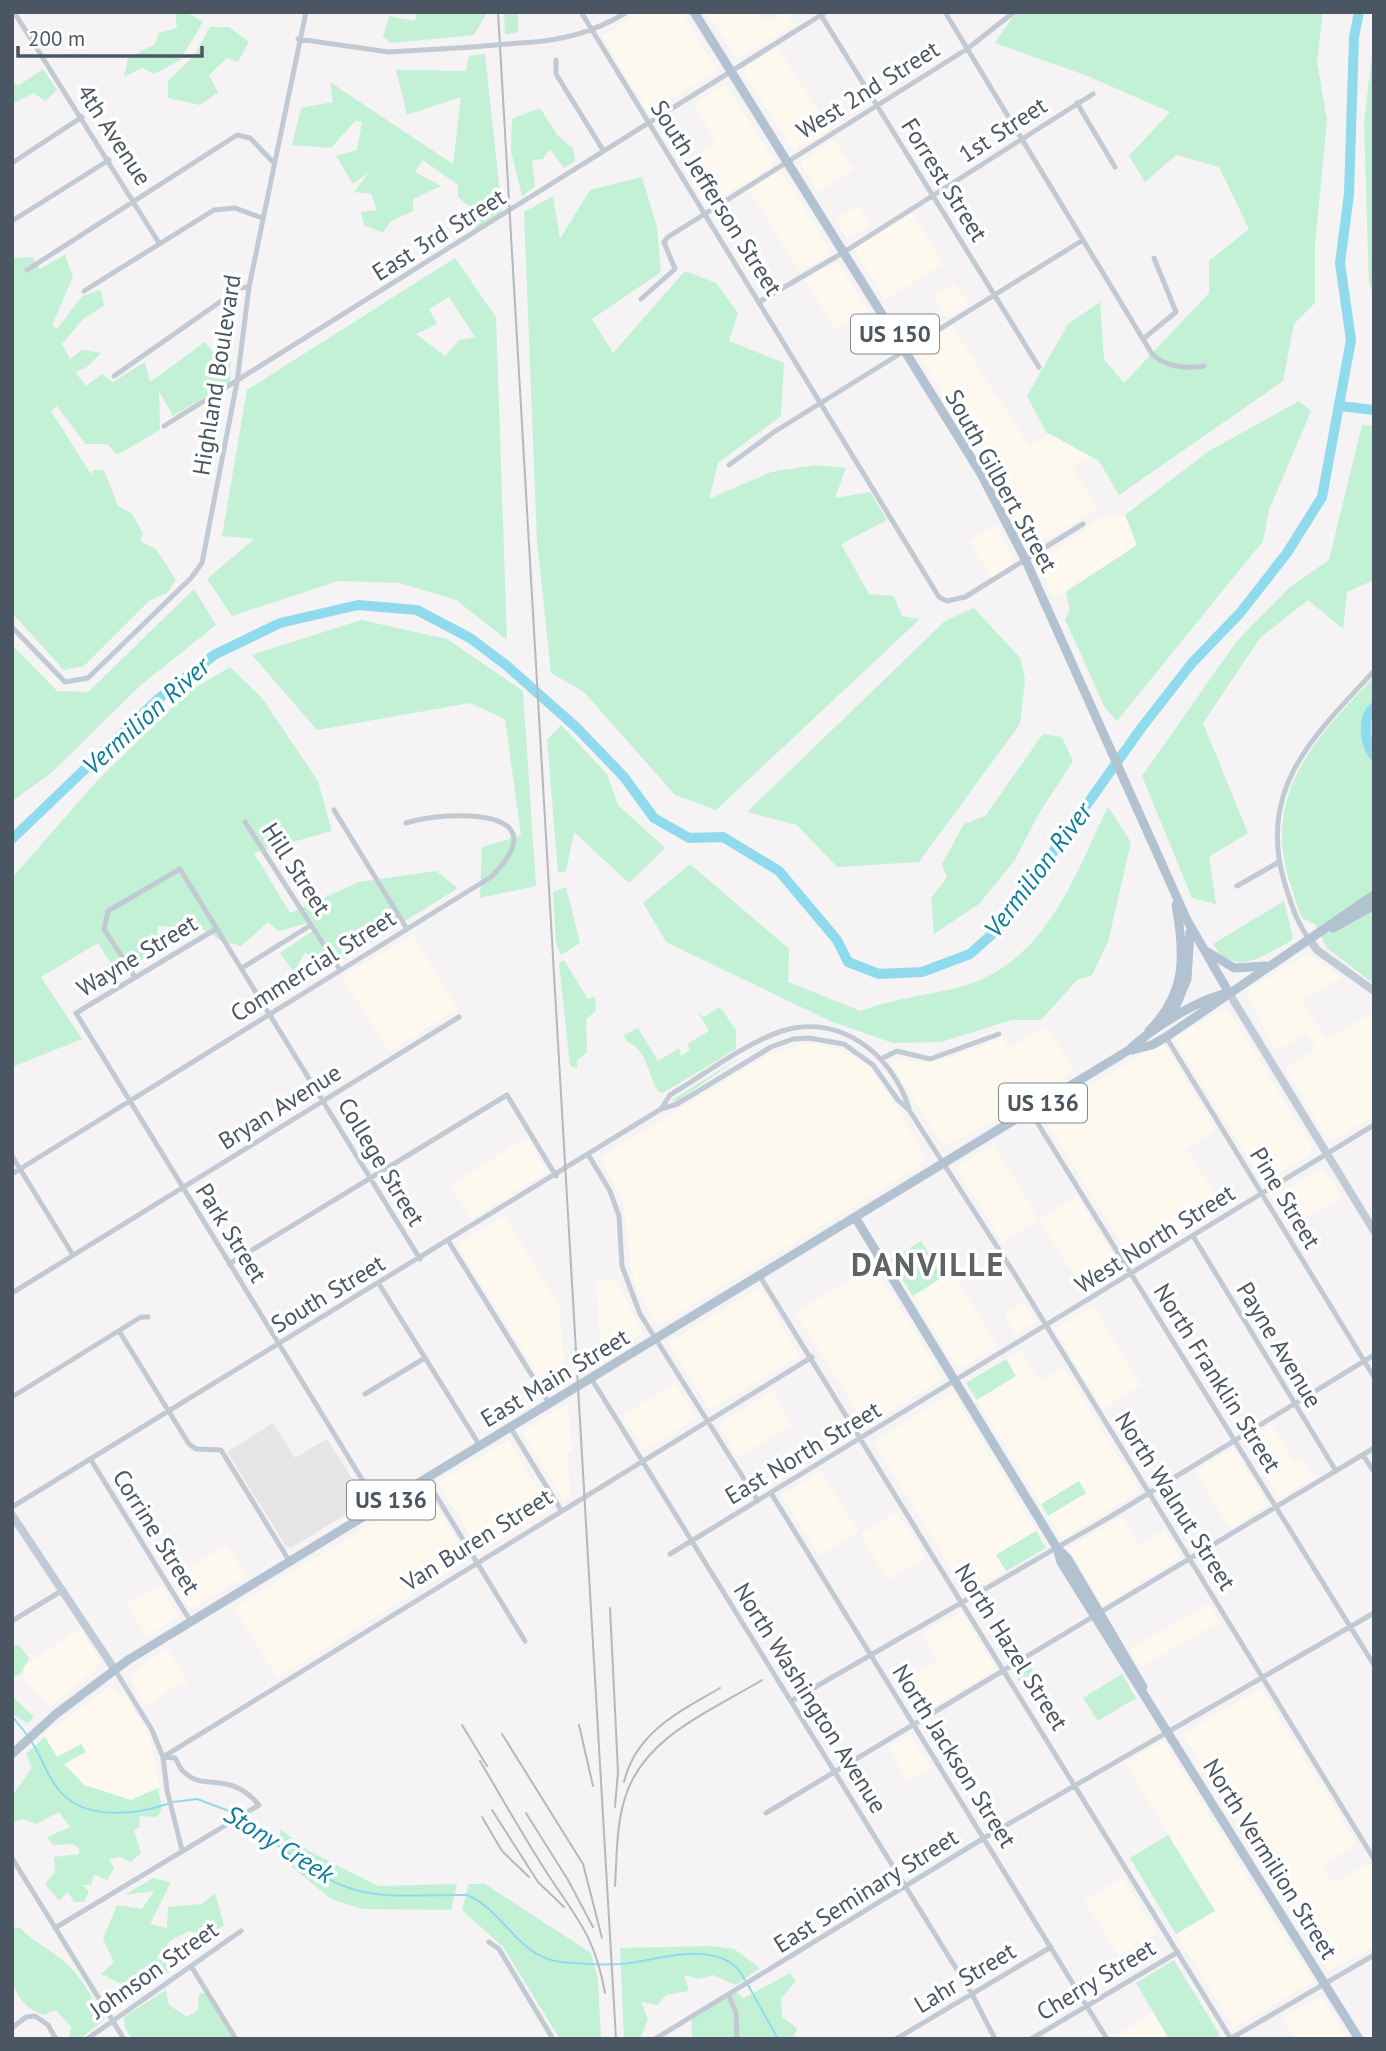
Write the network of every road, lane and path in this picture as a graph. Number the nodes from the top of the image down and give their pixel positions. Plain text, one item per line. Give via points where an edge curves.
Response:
1 (14, 12) edge
2 (306, 12) edge
3 (581, 12) edge
4 (628, 12) edge
5 (694, 12) edge
6 (944, 12) edge
7 (1014, 12) edge
8 (822, 13) edge
9 (593, 31) junction
10 (298, 39) junction
11 (967, 49) junction
12 (556, 60) dead end
13 (731, 71) junction
14 (1093, 94) dead end
15 (1077, 103) junction
16 (877, 105) junction
17 (82, 117) junction
18 (649, 123) junction
19 (1021, 137) junction
20 (603, 150) junction
21 (109, 160) junction
22 (787, 161) junction
23 (273, 162) junction
24 (12, 163) edge
25 (1115, 167) dead end
26 (933, 196) junction
27 (135, 201) junction
28 (706, 213) junction
29 (262, 218) junction
30 (12, 221) edge
31 (1083, 240) junction
32 (159, 243) junction
33 (844, 252) junction
34 (1154, 258) dead end
35 (27, 270) dead end
36 (249, 287) junction
37 (84, 291) dead end
38 (995, 295) junction
39 (641, 299) dead end
40 (759, 302) junction
41 (1143, 339) junction
42 (905, 350) junction
43 (1204, 366) dead end
44 (1039, 367) dead end
45 (114, 376) dead end
46 (237, 382) junction
47 (820, 403) junction
48 (164, 426) dead end
49 (729, 465) dead end
50 (1083, 524) dead end
51 (1026, 561) junction
52 (12, 627) edge
53 (1374, 671) edge
54 (334, 810) dead end
55 (245, 822) dead end
56 (406, 823) dead end
57 (1279, 862) junction
58 (1237, 886) dead end
59 (1374, 895) edge
60 (1374, 905) edge
61 (1183, 921) junction
62 (311, 925) junction
63 (216, 929) junction
64 (407, 929) junction
65 (1310, 940) junction
66 (1204, 950) junction
67 (1268, 966) junction
68 (242, 968) junction
69 (340, 970) junction
70 (135, 977) junction
71 (1374, 991) edge
72 (1229, 993) junction
73 (76, 1013) joint
74 (270, 1014) junction
75 (459, 1017) dead end
76 (1166, 1024) junction
77 (999, 1034) dead end
78 (1146, 1035) junction
79 (1166, 1037) junction
80 (1129, 1050) junction
81 (881, 1059) junction
82 (129, 1100) junction
83 (323, 1101) junction
84 (661, 1109) junction
85 (909, 1110) junction
86 (1030, 1111) junction
87 (1374, 1125) edge
88 (1326, 1154) junction
89 (12, 1156) edge
90 (589, 1156) junction
91 (943, 1163) junction
92 (20, 1168) junction
93 (12, 1174) edge
94 (556, 1176) junction
95 (370, 1177) junction
96 (182, 1188) junction
97 (1262, 1194) junction
98 (855, 1217) junction
99 (1373, 1228) edge
100 (1193, 1236) junction
101 (449, 1242) junction
102 (73, 1255) junction
103 (420, 1259) junction
104 (229, 1264) junction
105 (1132, 1273) junction
106 (760, 1275) junction
107 (379, 1284) junction
108 (12, 1293) edge
109 (148, 1317) dead end
110 (1047, 1326) junction
111 (119, 1331) junction
112 (656, 1339) junction
113 (278, 1345) junction
114 (1374, 1355) edge
115 (812, 1357) junction
116 (425, 1358) junction
117 (1364, 1361) junction
118 (1374, 1377) edge
119 (591, 1378) junction
120 (954, 1381) junction
121 (365, 1394) dead end
122 (12, 1397) edge
123 (549, 1403) junction
124 (1296, 1403) junction
125 (169, 1412) junction
126 (707, 1421) junction
127 (509, 1427) junction
128 (862, 1437) junction
129 (1235, 1440) junction
130 (480, 1446) junction
131 (1374, 1448) edge
132 (1363, 1455) junction
133 (643, 1459) junction
134 (91, 1460) junction
135 (1336, 1471) junction
136 (1374, 1472) edge
137 (426, 1479) junction
138 (771, 1493) junction
139 (1148, 1493) junction
140 (758, 1501) junction
141 (1276, 1506) junction
142 (12, 1507) edge
143 (379, 1507) junction
144 (561, 1510) junction
145 (12, 1515) edge
146 (692, 1541) junction
147 (1057, 1548) junction
148 (670, 1554) dead end
149 (1189, 1559) junction
150 (290, 1562) junction
151 (476, 1562) junction
152 (62, 1590) junction
153 (963, 1602) junction
154 (1374, 1613) edge
155 (1098, 1615) junction
156 (12, 1621) edge
157 (191, 1622) junction
158 (1350, 1627) junction
159 (525, 1641) dead end
160 (871, 1655) junction
161 (1374, 1665) edge
162 (115, 1670) junction
163 (1005, 1671) junction
164 (1262, 1678) junction
165 (791, 1702) junction
166 (914, 1725) junction
167 (1168, 1731) junction
168 (12, 1754) edge
169 (163, 1757) junction
170 (834, 1772) junction
171 (1075, 1785) junction
172 (766, 1813) dead end
173 (984, 1838) junction
174 (182, 1850) junction
175 (12, 1858) edge
176 (1374, 1859) edge
177 (906, 1886) junction
178 (55, 1928) junction
179 (241, 1931) dead end
180 (489, 1942) dead end
181 (1051, 1947) junction
182 (1178, 1952) junction
183 (1374, 1955) edge
184 (191, 1966) junction
185 (1325, 1984) junction
186 (972, 1994) junction
187 (729, 1996) junction
188 (1087, 2005) junction
189 (113, 2021) junction
190 (12, 2028) edge
191 (56, 2039) edge
192 (87, 2039) edge
193 (124, 2039) edge
194 (236, 2039) edge
195 (553, 2039) edge
196 (655, 2039) edge
197 (737, 2039) edge
198 (896, 2039) edge
199 (995, 2039) edge
200 (1031, 2039) edge
201 (1107, 2039) edge
202 (1231, 2039) edge
203 (1359, 2039) edge

1 - 17 street, 4th Avenue
2 - 10 street, Highland Boulevard
3 - 9 street, South Jefferson Street
4 - 9 street
5 - 13 main road, South Gilbert Street / US 150
6 - 11 street
7 - 11 street, West 2nd Street
8 - 13 street, East 3rd Street
8 - 16 street, Forrest Street
9 - 10 street, bridge via 550,41 389,52
9 - 18 street, South Jefferson Street
10 - 23 street, Highland Boulevard
11 - 16 street, West 2nd Street
11 - 19 street
12 - 20 street via 556,74
13 - 18 street, East 3rd Street
13 - 22 main road, South Gilbert Street / US 150
14 - 15 street, 1st Street
15 - 19 street, 1st Street
15 - 25 street
16 - 22 street, West 2nd Street
16 - 26 street, Forrest Street
17 - 21 street, 4th Avenue
17 - 24 street
18 - 20 street, East 3rd Street
18 - 28 street, South Jefferson Street
19 - 26 street, 1st Street
19 - 31 street
20 - 46 street, East 3rd Street
21 - 27 street, 4th Avenue
21 - 30 street
22 - 28 street, West 2nd Street
22 - 33 main road, South Gilbert Street / US 150
23 - 27 street via 244,135 237,135
23 - 29 street, Highland Boulevard
26 - 33 street, 1st Street
26 - 38 street, Forrest Street
27 - 32 street, 4th Avenue
27 - 35 street
28 - 39 street, West 2nd Street via 664,242 675,269
28 - 40 street, South Jefferson Street
29 - 32 street via 222,208
29 - 36 street, Highland Boulevard
31 - 38 street
31 - 41 street
32 - 37 street
33 - 40 street, 1st Street
33 - 42 main road, South Gilbert Street / US 150
34 - 41 street via 1176,312
36 - 45 street via 240,288
36 - 46 street, Highland Boulevard
38 - 42 street
38 - 44 street, Forrest Street
40 - 47 street, South Jefferson Street
41 - 43 street via 1159,360 1180,367
42 - 47 street
42 - 51 main road, South Gilbert Street / US 150 via 980,472
46 - 48 street, East 3rd Street
46 - 52 street, Highland Boulevard via 202,564 191,578 88,678 65,682
47 - 49 street
47 - 51 street, South Jefferson Street via 935,592 947,601 965,597
50 - 51 street
51 - 61 main road, South Gilbert Street / US 150
53 - 57 street via 1319,733 1285,785 1278,813
54 - 64 street
55 - 62 street, Hill Street
56 - 64 street, Commercial Street via 441,817 491,819 507,824 515,846 491,877
57 - 58 street
57 - 65 street via 1297,923
59 - 65 main road
60 - 65 main road
61 - 66 main road, South Gilbert Street / US 150
61 - 76 main road via 1192,939 1187,979
61 - 78 main road via 1178,988 1163,1017
62 - 68 street
62 - 69 street, Hill Street
63 - 68 street, College Street
63 - 70 street, Wayne Street
63 - 70 street, College Street via 180,869 108,911 104,929
64 - 69 street, Commercial Street
65 - 67 main road
65 - 71 main road
66 - 67 main road via 1234,968
66 - 72 main road, South Gilbert Street / US 150
67 - 72 main road
68 - 74 street, College Street
69 - 74 street, Commercial Street
70 - 73 street, Wayne Street
72 - 76 main road, East Main Street / US 136 via 1213,996
72 - 79 main road, East Main Street / US 136
72 - 88 main road
73 - 82 street, Park Street
74 - 82 street, Commercial Street
74 - 83 street, College Street
75 - 83 street, Bryan Avenue
76 - 78 main road, East Main Street / US 136
76 - 80 main road
77 - 81 street via 930,1059 897,1051
78 - 80 main road, East Main Street / US 136
79 - 80 main road, East Main Street / US 136
79 - 97 street, Pine Street
80 - 86 main road, East Main Street / US 136
81 - 84 street, South Street via 846,1034 805,1027 782,1031 670,1095
81 - 85 street, South Street
82 - 92 street, Commercial Street
82 - 96 street, Park Street
83 - 95 street, College Street
83 - 96 street, Bryan Avenue
84 - 85 street, South Street via 782,1042 809,1038 844,1044 873,1065
84 - 90 street, South Street
85 - 91 street, North Walnut Street
86 - 91 main road, East Main Street / US 136
86 - 105 street, North Franklin Street
87 - 88 street, West North Street
88 - 97 street, West North Street
88 - 99 main road
89 - 92 street
90 - 94 street, South Street
90 - 112 street via 619,1216 628,1288
91 - 98 main road, East Main Street / US 136
91 - 110 street, North Walnut Street
92 - 93 street, Commercial Street
92 - 102 street
94 - 95 street via 507,1095
94 - 101 street, South Street
95 - 103 street, College Street
95 - 104 street
96 - 102 street, Bryan Avenue
96 - 104 street, Park Street
97 - 100 street, West North Street
97 - 117 street, Pine Street
98 - 106 main road, East Main Street / US 136
98 - 120 main road, North Vermilion Street
100 - 105 street, West North Street
100 - 124 street, Payne Avenue
101 - 103 street, South Street
101 - 123 street, College Street
102 - 108 street, Bryan Avenue
103 - 107 street, South Street
104 - 113 street, Park Street
105 - 110 street, West North Street
105 - 129 street, North Franklin Street
106 - 112 main road, East Main Street / US 136
106 - 115 street, North Hazel Street
107 - 113 street, South Street
107 - 116 street
109 - 111 street
110 - 120 street, West North Street
110 - 139 street, North Walnut Street
111 - 122 street
111 - 125 street
112 - 119 main road, East Main Street / US 136
112 - 126 street
113 - 125 street, South Street
113 - 143 street, Park Street
114 - 117 street
115 - 126 street, Van Buren Street
115 - 128 street, North Hazel Street
116 - 121 street
116 - 130 street
117 - 118 street, Pine Street
117 - 124 street
119 - 123 main road, East Main Street / US 136
119 - 133 street, North Washington Avenue
120 - 128 street, East North Street
120 - 147 main road, North Vermilion Street
123 - 127 main road, East Main Street / US 136
124 - 129 street
124 - 135 street, Payne Avenue
125 - 134 street, South Street
125 - 150 street via 189,1444 196,1449 221,1450
126 - 133 street, Van Buren Street
126 - 140 street
127 - 130 main road, East Main Street / US 136
127 - 144 street
128 - 138 street, East North Street
128 - 153 street, North Hazel Street
129 - 139 street
129 - 141 street, North Franklin Street
130 - 137 main road, East Main Street / US 136
131 - 132 street
132 - 135 street
132 - 136 street
133 - 144 street, Van Buren Street
133 - 146 street, North Washington Avenue
134 - 142 street, South Street
134 - 157 street, Corrine Street
135 - 141 street
137 - 143 main road, East Main Street / US 136
137 - 151 street
138 - 140 street, East North Street
138 - 160 street, North Jackson Street
139 - 147 street
139 - 149 street, North Walnut Street
140 - 146 street, East North Street
141 - 149 street
141 - 158 street, North Franklin Street
143 - 150 main road, East Main Street / US 136
144 - 151 street, Van Buren Street
145 - 152 main road
146 - 148 street, East North Street
146 - 165 street, North Washington Avenue
147 - 153 street
147 - 155 main road, North Vermilion Street
149 - 155 street
149 - 164 street, North Walnut Street
150 - 157 main road, East Main Street / US 136
151 - 159 street
151 - 169 street, Van Buren Street
152 - 156 street
152 - 162 main road
153 - 160 street
153 - 163 street, North Hazel Street
154 - 158 street, East Seminary Street
155 - 163 street
155 - 167 main road, North Vermilion Street
157 - 162 main road, East Main Street / US 136
158 - 161 street, North Franklin Street
158 - 164 street, East Seminary Street
160 - 165 street
160 - 166 street, North Jackson Street
162 - 168 main road, East Main Street / US 136
162 - 169 street
163 - 166 street
163 - 171 street, North Hazel Street
164 - 167 street, East Seminary Street
164 - 176 street, North Walnut Street
165 - 170 street, North Washington Avenue
166 - 170 street
166 - 173 street, North Jackson Street
167 - 171 street, East Seminary Street
167 - 185 main road, North Vermilion Street
169 - 174 street
169 - 174 street via 175,1758 192,1777 242,1787 259,1805
170 - 172 street
170 - 177 street, North Washington Avenue
171 - 173 street, East Seminary Street
171 - 182 street, North Hazel Street
173 - 177 street, East Seminary Street
173 - 181 street, North Jackson Street
174 - 178 street
175 - 178 street
177 - 186 street, North Washington Avenue
177 - 187 street, East Seminary Street
178 - 189 street
179 - 184 street, Johnson Street
180 - 195 street via 499,1949
181 - 186 street, Lahr Street
181 - 188 street, North Jackson Street
182 - 188 street, Cherry Street
182 - 202 street, North Hazel Street
183 - 185 street
184 - 189 street, Johnson Street
184 - 194 street
185 - 202 street
185 - 203 main road, North Vermilion Street
186 - 198 street, Lahr Street
186 - 199 street, North Washington Avenue
187 - 196 street, East Seminary Street
187 - 197 street via 736,2013
188 - 200 street, Cherry Street
188 - 201 street, North Jackson Street
189 - 192 street, Johnson Street
189 - 193 street
190 - 191 street via 35,2016 48,2025

